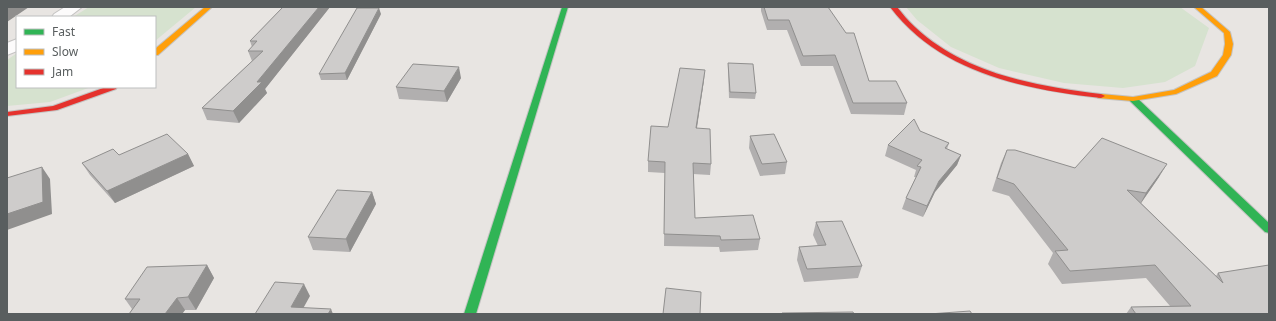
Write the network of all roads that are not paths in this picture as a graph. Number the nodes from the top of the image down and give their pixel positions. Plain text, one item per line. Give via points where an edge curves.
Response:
1 (75, 7) edge
2 (209, 7) edge
3 (565, 7) edge
4 (893, 7) edge
5 (1197, 7) edge
6 (61, 16) edge
7 (16, 45) edge
8 (7, 50) edge
9 (156, 52) edge
10 (110, 88) edge
11 (1133, 100) junction
12 (7, 114) edge
13 (1269, 229) edge
14 (470, 314) edge

1 - 6 street
2 - 9 street
3 - 14 street
4 - 11 street via 904,22 941,52 995,76 1063,92
5 - 11 street via 1227,32 1227,55 1214,74 1176,92
7 - 8 street
10 - 12 street via 54,108
11 - 13 street

